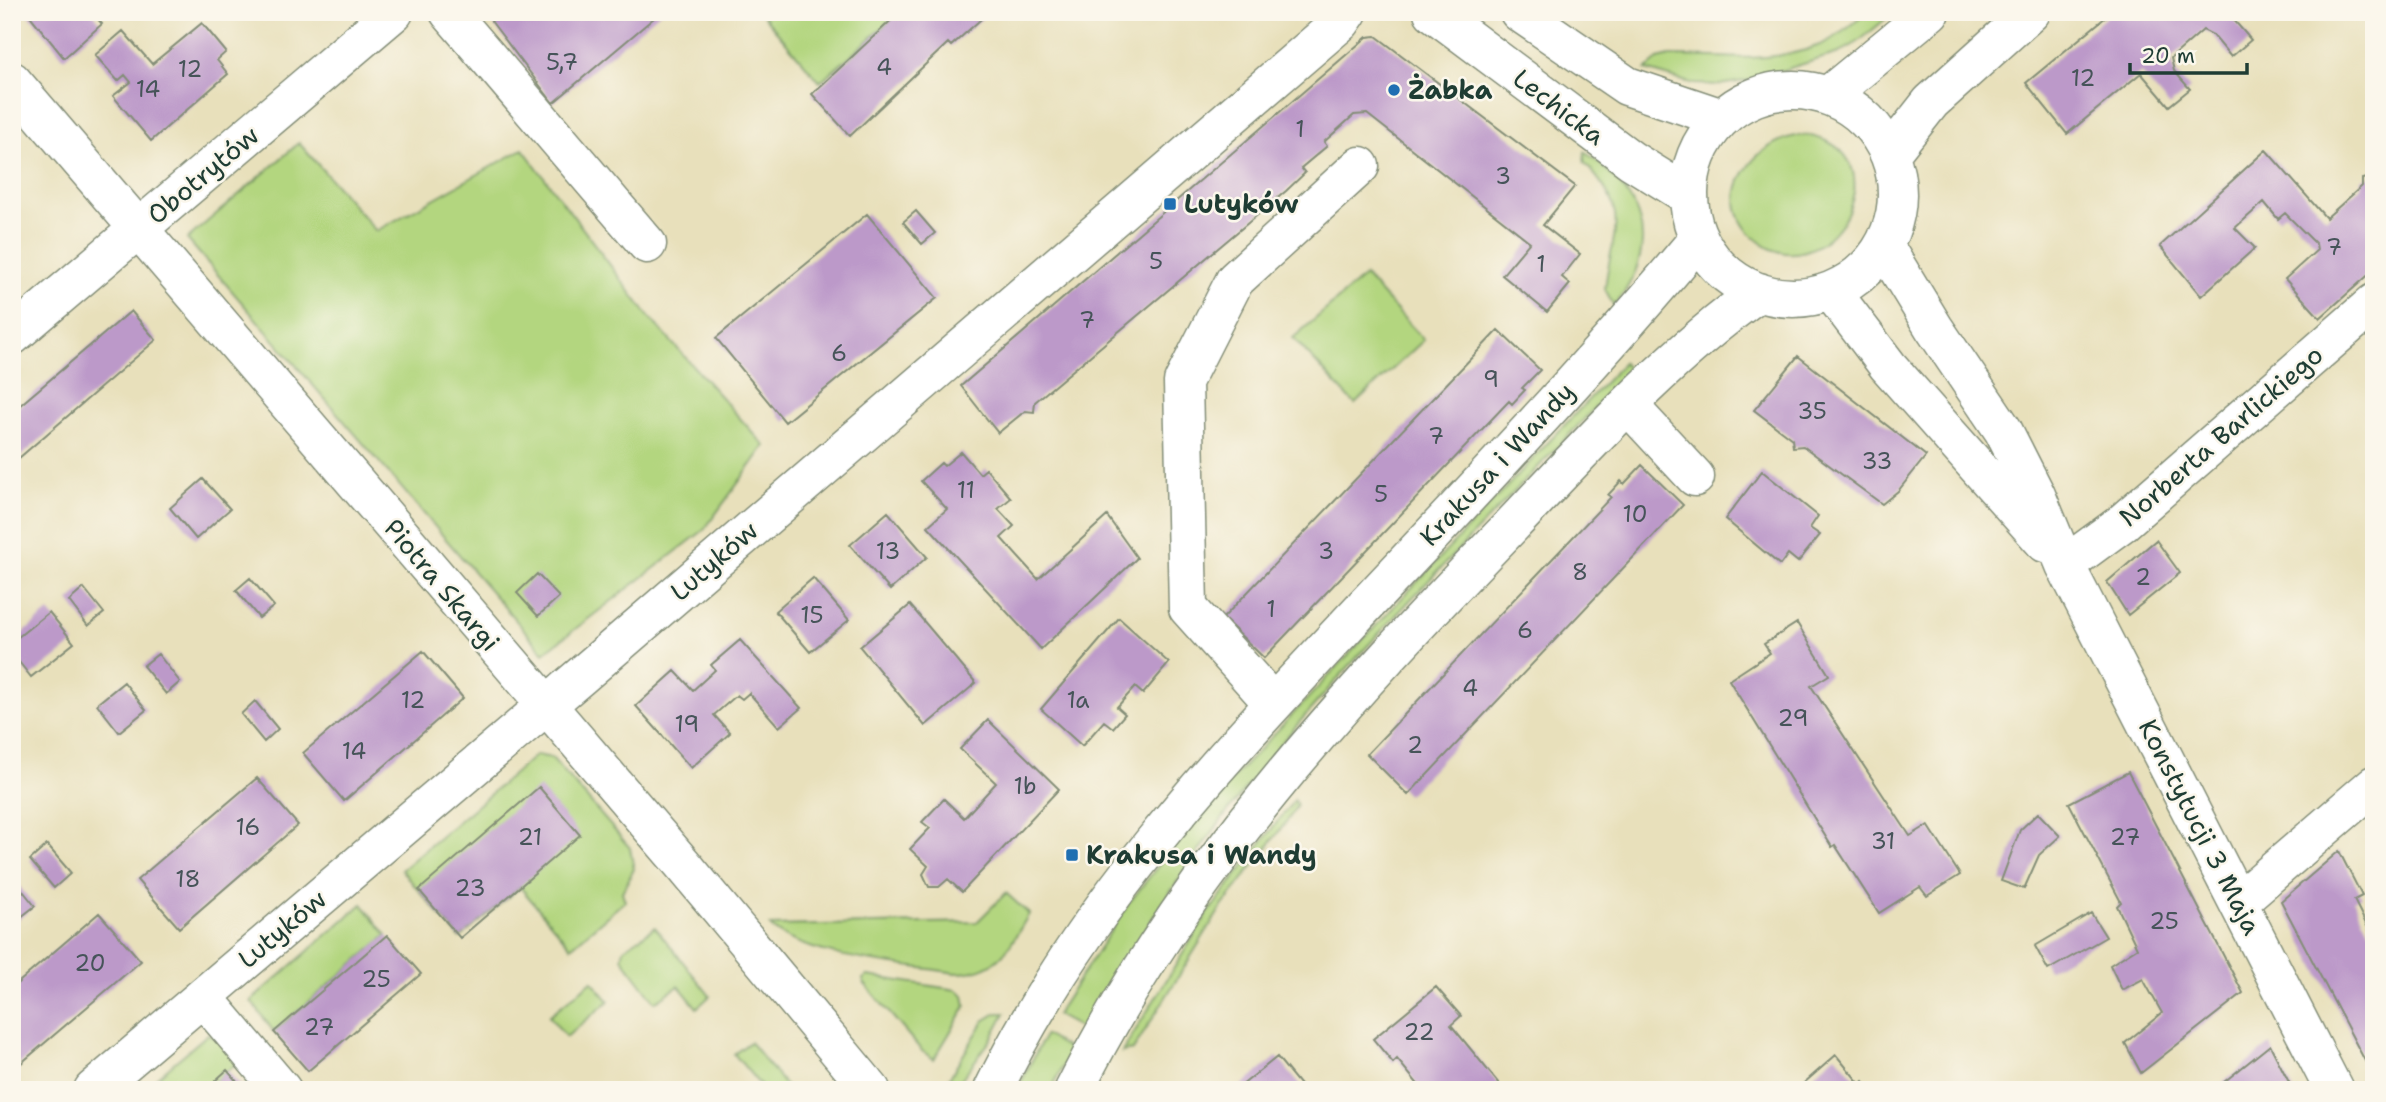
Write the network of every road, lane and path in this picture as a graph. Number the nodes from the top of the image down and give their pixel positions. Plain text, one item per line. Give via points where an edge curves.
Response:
1 (394, 12) edge
2 (449, 12) edge
3 (1348, 12) edge
4 (1433, 12) edge
5 (1930, 12) edge
6 (2031, 12) edge
7 (1542, 19) edge
8 (12, 81) edge
9 (1829, 95) junction
10 (1721, 118) junction
11 (1890, 154) junction
12 (1360, 166) dead end
13 (1689, 196) junction
14 (139, 229) junction
15 (1699, 238) junction
16 (647, 244) dead end
17 (1884, 246) junction
18 (1831, 291) junction
19 (1759, 292) junction
20 (2374, 303) edge
21 (12, 336) edge
22 (1628, 405) junction
23 (1695, 477) dead end
24 (2065, 565) junction
25 (1273, 703) junction
26 (546, 706) junction
27 (2374, 785) edge
28 (2239, 901) junction
29 (202, 997) junction
30 (93, 1090) edge
31 (282, 1090) edge
32 (871, 1090) edge
33 (993, 1090) edge
34 (1074, 1090) edge
35 (2334, 1090) edge

1 - 14 street, Obotrytów
2 - 16 street
3 - 26 street, Lutyków
4 - 13 street, Lechicka via 1631,160
5 - 9 street
6 - 11 street via 1931,102
7 - 10 street, Lechicka via 1627,86
8 - 14 street, Piotra Skargi
9 - 10 street via 1800,89 1772,91 1745,101
9 - 11 street via 1854,108 1875,129
10 - 13 street via 1703,141
11 - 17 street via 1897,185 1896,217
12 - 25 street via 1235,280 1183,382 1188,608
13 - 15 street
14 - 21 street, Obotrytów
14 - 26 street, Piotra Skargi
15 - 19 street via 1734,280
15 - 25 street, Krakusa i Wandy via 1606,348
17 - 18 street via 1870,265
17 - 24 street, Konstytucji 3 Maja via 2003,430
18 - 19 street via 1807,297
18 - 24 street, Konstytucji 3 Maja via 1888,366
19 - 22 street, Krakusa i Wandy
20 - 24 street, Norberta Barlickiego via 2121,524
22 - 23 street
22 - 34 street, Krakusa i Wandy via 1300,753 1226,846 1145,964
24 - 28 street, Konstytucji 3 Maja
25 - 33 street, Krakusa i Wandy via 1181,805 1100,908 1033,1015
26 - 29 street, Lutyków
26 - 32 street, Piotra Skargi
27 - 28 street
28 - 35 street, Konstytucji 3 Maja
29 - 30 street, Lutyków
29 - 31 street

